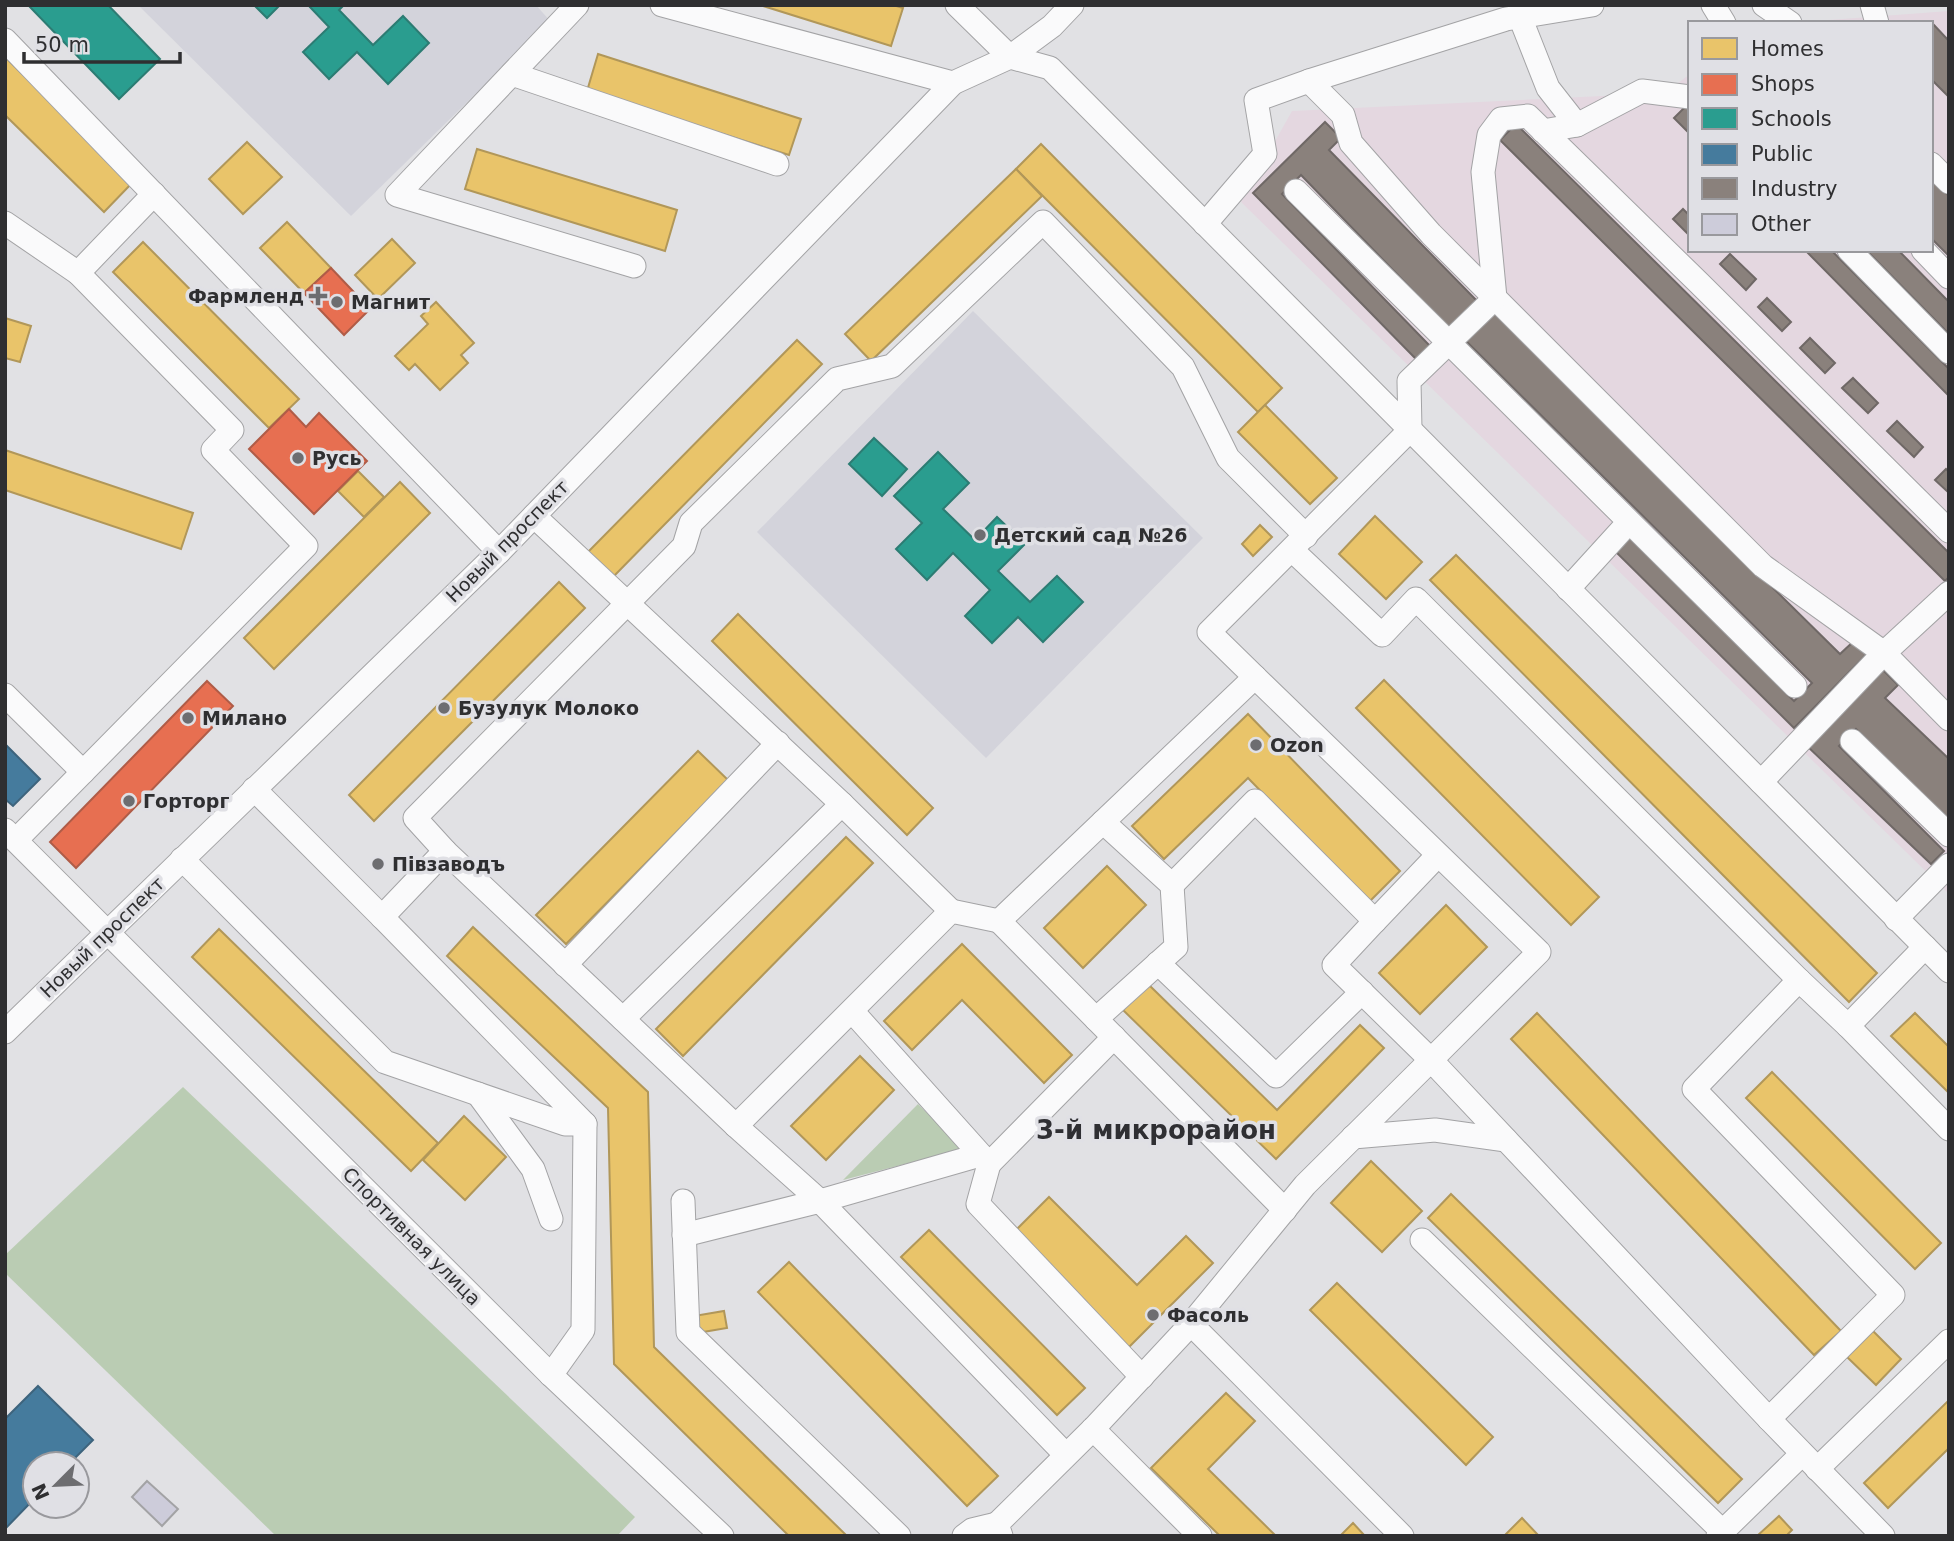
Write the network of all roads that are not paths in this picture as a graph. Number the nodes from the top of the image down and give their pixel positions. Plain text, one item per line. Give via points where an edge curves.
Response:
1 (577, 5) edge
2 (662, 5) edge
3 (957, 5) edge
4 (1072, 5) edge
5 (1592, 5) edge
6 (1713, 5) edge
7 (1764, 5) edge
8 (1520, 17) junction
9 (1723, 21) edge
10 (1787, 21) edge
11 (5, 40) edge
12 (1010, 57) junction
13 (512, 74) junction
14 (1309, 81) junction
15 (953, 83) junction
16 (1688, 97) edge
17 (1577, 125) junction
18 (1544, 131) junction
19 (777, 164) dead end
20 (1933, 166) edge
21 (1949, 182) edge
22 (1296, 191) dead end
23 (154, 194) junction
24 (5, 223) edge
25 (1205, 224) junction
26 (1851, 252) edge
27 (1925, 252) edge
28 (634, 266) dead end
29 (78, 273) junction
30 (1949, 277) edge
31 (1495, 298) junction
32 (1449, 342) junction
33 (1949, 352) edge
34 (1410, 430) junction
35 (534, 516) junction
36 (1629, 522) junction
37 (1949, 531) edge
38 (1299, 543) junction
39 (499, 552) junction
40 (1568, 589) junction
41 (1949, 593) edge
42 (627, 603) junction
43 (1884, 653) junction
44 (1255, 677) junction
45 (1795, 686) dead end
46 (5, 695) edge
47 (1949, 719) edge
48 (1852, 741) dead end
49 (778, 743) junction
50 (82, 772) junction
51 (1761, 782) junction
52 (254, 789) junction
53 (842, 804) junction
54 (1103, 822) junction
55 (10, 835) edge
56 (1949, 835) edge
57 (445, 851) junction
58 (1438, 855) junction
59 (182, 859) junction
60 (1949, 865) edge
61 (1172, 886) junction
62 (951, 911) junction
63 (382, 916) junction
64 (1896, 919) junction
65 (999, 920) junction
66 (1375, 921) junction
67 (108, 930) junction
68 (1925, 947) junction
69 (1158, 963) junction
70 (565, 965) junction
71 (1949, 971) edge
72 (1800, 980) junction
73 (1362, 992) junction
74 (852, 1010) junction
75 (1096, 1019) junction
76 (623, 1020) junction
77 (1848, 1026) junction
78 (5, 1032) edge
79 (1114, 1037) junction
80 (1431, 1060) junction
81 (478, 1094) junction
82 (585, 1124) junction
83 (736, 1126) junction
84 (1949, 1129) edge
85 (1353, 1137) junction
86 (1506, 1140) junction
87 (985, 1159) junction
88 (683, 1201) dead end
89 (820, 1201) junction
90 (1285, 1210) junction
91 (551, 1219) dead end
92 (684, 1235) junction
93 (1422, 1240) dead end
94 (1191, 1324) junction
95 (1949, 1341) edge
96 (551, 1375) junction
97 (1142, 1377) junction
98 (1769, 1419) junction
99 (1093, 1429) junction
100 (1066, 1455) junction
101 (1810, 1461) junction
102 (999, 1530) edge
103 (1720, 1533) edge
104 (722, 1536) edge
105 (899, 1536) edge
106 (964, 1536) edge
107 (1200, 1536) edge
108 (1402, 1536) edge
109 (1883, 1536) edge

1 - 13 street
2 - 15 street
3 - 12 street
4 - 12 street, Новый проспект
5 - 8 street
6 - 9 street
7 - 10 street
8 - 14 street
8 - 17 street via 1548,88
11 - 23 street
12 - 15 street, Новый проспект
12 - 25 street via 1050,68
13 - 19 street
13 - 28 street via 397,195
14 - 25 street via 1256,100 1265,154
14 - 31 street via 1343,115 1351,144
15 - 35 street, Новый проспект
16 - 17 street via 1642,91
17 - 18 street
18 - 31 street via 1528,116 1501,120 1489,135 1483,172
18 - 37 street
20 - 21 street
22 - 32 street
23 - 29 street
23 - 39 street
24 - 29 street
25 - 34 street
26 - 33 street
27 - 30 street
29 - 50 street via 232,430 213,450 306,546
31 - 32 street
31 - 43 street via 1763,566
32 - 34 street via 1409,381
32 - 36 street
34 - 38 street
34 - 40 street
35 - 39 street, Новый проспект
35 - 42 street
36 - 40 street
36 - 45 street
38 - 42 street via 1228,458 1183,366 1043,222 892,366 837,379 691,523 684,545
38 - 44 street via 1209,632
38 - 72 street via 1382,635 1416,598
39 - 52 street, Новый проспект
40 - 51 street
41 - 43 street
42 - 49 street
42 - 57 street via 415,818
43 - 47 street
43 - 51 street
44 - 54 street
44 - 58 street
46 - 50 street
48 - 56 street
49 - 53 street
49 - 70 street
50 - 55 street
51 - 64 street
52 - 59 street, Новый проспект
52 - 63 street
53 - 62 street
53 - 76 street
54 - 61 street
54 - 65 street
55 - 67 street, Спортивная улица
57 - 63 street
57 - 70 street
58 - 66 street
58 - 80 street via 1539,952
59 - 67 street, Новый проспект
59 - 81 street via 385,1062
60 - 64 street
61 - 66 street via 1255,801
61 - 69 street via 1176,947
62 - 65 street
62 - 74 street
63 - 82 street
64 - 68 street
65 - 75 street
66 - 73 street via 1334,965
67 - 78 street, Новый проспект
67 - 96 street, Спортивная улица
68 - 71 street
68 - 77 street
69 - 73 street via 1276,1076
69 - 75 street
70 - 76 street
72 - 77 street
72 - 98 street via 1694,1089 1893,1295
73 - 80 street
74 - 83 street
74 - 87 street
75 - 79 street
76 - 83 street
77 - 84 street
79 - 87 street
79 - 90 street
80 - 85 street
80 - 86 street
81 - 82 street via 565,1124
81 - 91 street via 533,1168
82 - 96 street via 583,1330
83 - 89 street
85 - 86 street via 1435,1130
85 - 90 street
86 - 98 street
87 - 89 street
87 - 97 street via 978,1204
88 - 92 street
89 - 92 street
89 - 100 street
90 - 94 street
92 - 105 street via 688,1332
93 - 103 street
94 - 97 street
94 - 108 street
95 - 101 street
96 - 104 street, Спортивная улица
97 - 99 street
98 - 101 street
99 - 100 street
99 - 107 street
100 - 102 street
101 - 103 street
101 - 109 street
102 - 106 street via 972,1530

